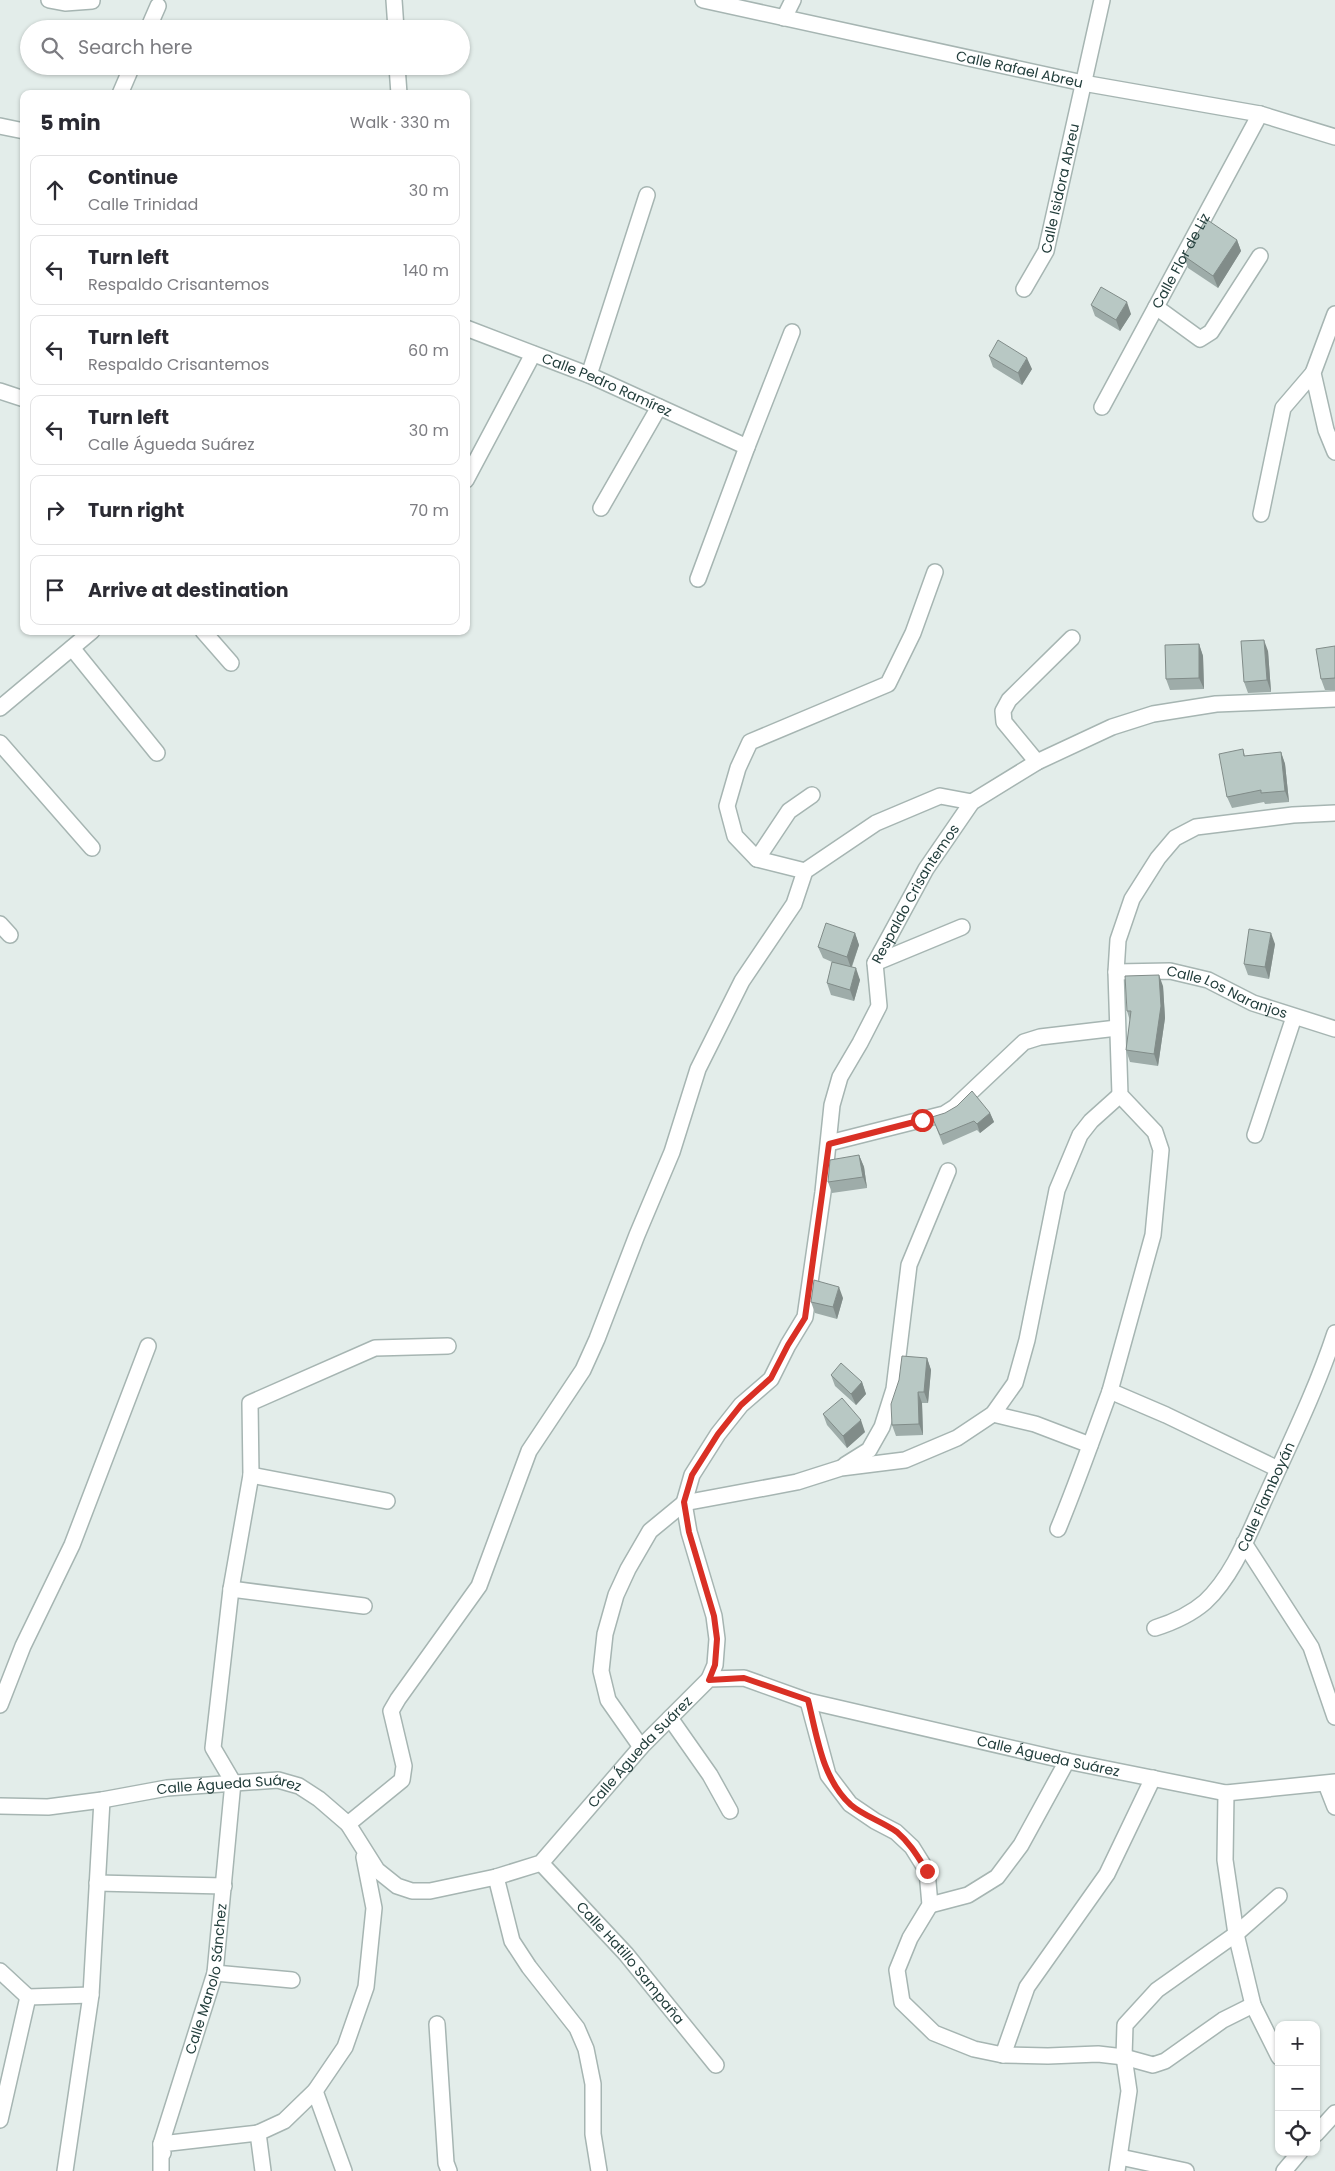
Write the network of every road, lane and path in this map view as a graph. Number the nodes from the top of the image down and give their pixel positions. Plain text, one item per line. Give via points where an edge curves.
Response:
1 (49, 0) edge
2 (394, 0) edge
3 (703, 0) edge
4 (793, 0) edge
5 (1102, 0) edge
6 (92, 1) edge
7 (158, 6) dead end
8 (784, 18) junction
9 (152, 20) edge
10 (395, 20) edge
11 (128, 75) edge
12 (397, 75) edge
13 (1083, 83) junction
14 (122, 90) edge
15 (398, 90) edge
16 (1260, 114) junction
17 (0, 126) edge
18 (20, 130) edge
19 (1335, 137) edge
20 (647, 195) dead end
21 (1260, 256) dead end
22 (1024, 289) dead end
23 (1156, 307) junction
24 (1335, 314) edge
25 (470, 330) edge
26 (792, 332) dead end
27 (532, 354) junction
28 (1313, 373) junction
29 (589, 375) junction
30 (0, 391) edge
31 (20, 398) edge
32 (659, 407) junction
33 (1102, 407) dead end
34 (747, 447) junction
35 (1335, 452) edge
36 (470, 472) edge
37 (601, 508) dead end
38 (1261, 514) dead end
39 (935, 572) dead end
40 (698, 579) dead end
41 (87, 635) edge
42 (206, 635) edge
43 (1072, 638) dead end
44 (72, 648) junction
45 (231, 663) dead end
46 (1335, 699) edge
47 (0, 708) edge
48 (0, 743) edge
49 (157, 753) dead end
50 (1037, 762) junction
51 (812, 795) dead end
52 (972, 802) junction
53 (1335, 813) edge
54 (92, 848) dead end
55 (757, 859) junction
56 (806, 871) junction
57 (962, 927) dead end
58 (875, 963) junction
59 (1116, 972) junction
60 (1294, 1017) junction
61 (1118, 1028) junction
62 (1335, 1029) edge
63 (1120, 1095) junction
64 (1255, 1135) dead end
65 (829, 1144) junction
66 (948, 1171) dead end
67 (1335, 1333) edge
68 (148, 1346) dead end
69 (448, 1346) dead end
70 (1110, 1391) junction
71 (993, 1414) junction
72 (1090, 1445) junction
73 (841, 1468) junction
74 (1278, 1470) junction
75 (251, 1475) junction
76 (387, 1500) dead end
77 (684, 1502) junction
78 (1058, 1529) dead end
79 (1244, 1543) junction
80 (231, 1589) junction
81 (364, 1606) dead end
82 (1155, 1628) dead end
83 (709, 1680) junction
84 (808, 1700) junction
85 (0, 1705) edge
86 (1335, 1717) edge
87 (670, 1718) junction
88 (641, 1747) junction
89 (1067, 1760) junction
90 (1153, 1778) junction
91 (233, 1782) junction
92 (1331, 1783) edge
93 (1226, 1793) junction
94 (102, 1800) junction
95 (0, 1806) edge
96 (1335, 1807) edge
97 (730, 1811) dead end
98 (348, 1824) junction
99 (362, 1845) junction
100 (541, 1864) junction
101 (496, 1877) junction
102 (97, 1883) junction
103 (224, 1886) junction
104 (1279, 1896) dead end
105 (930, 1905) junction
106 (1236, 1934) junction
107 (0, 1971) edge
108 (215, 1973) junction
109 (292, 1980) dead end
110 (90, 1995) junction
111 (28, 1997) junction
112 (1253, 2005) junction
113 (437, 2024) dead end
114 (1275, 2049) edge
115 (1002, 2054) junction
116 (1124, 2057) junction
117 (716, 2066) dead end
118 (315, 2090) junction
119 (1335, 2113) edge
120 (0, 2120) edge
121 (1320, 2130) edge
122 (258, 2133) junction
123 (161, 2144) junction
124 (1297, 2156) edge
125 (1118, 2164) edge
126 (65, 2171) edge
127 (161, 2171) edge
128 (167, 2171) edge
129 (262, 2171) edge
130 (344, 2171) edge
131 (449, 2171) edge
132 (599, 2171) edge
133 (1186, 2171) edge
134 (1284, 2171) edge

1 - 6 street via 65,3
2 - 10 street
3 - 8 street, Calle Rafael Abreu
4 - 8 street
5 - 13 street, Calle Isidora Abreu
7 - 9 street
8 - 13 street, Calle Rafael Abreu
11 - 14 street
12 - 15 street
13 - 16 street, Calle Rafael Abreu
13 - 22 street, Calle Isidora Abreu via 1046,251
16 - 19 street, Calle Rafael Abreu
16 - 23 street, Calle Flor de Liz
17 - 18 street
20 - 29 street
21 - 23 street via 1211,332 1200,339
23 - 33 street, Calle Flor de Liz
24 - 28 street
25 - 27 street, Calle Pedro Ramírez
26 - 34 street
27 - 29 street, Calle Pedro Ramírez
27 - 36 street
28 - 35 street via 1326,430
28 - 38 street via 1284,408
29 - 32 street, Calle Pedro Ramírez
30 - 31 street
32 - 34 street, Calle Pedro Ramírez
32 - 37 street
34 - 40 street
39 - 55 street via 913,633 888,684 750,742 727,806 735,836
41 - 44 street
42 - 45 street
43 - 50 street via 1009,700 1002,711 1004,722
44 - 47 street
44 - 49 street
46 - 50 street, Respaldo Crisantemos via 1216,704 1153,714 1112,726
48 - 54 street
50 - 52 street, Respaldo Crisantemos
51 - 55 street via 789,811
52 - 56 street via 940,796 876,824
52 - 58 street, Respaldo Crisantemos via 926,869
53 - 59 street via 1293,814 1230,822 1196,828 1175,838 1132,899 1118,940
55 - 56 street
56 - 98 street via 794,904 742,981 698,1069 672,1152 597,1339 583,1370 530,1452 479,1586 391,1711 404,1766 402,1780
57 - 58 street
58 - 65 street, Respaldo Crisantemos via 879,1006 840,1077 832,1105
59 - 60 street, Calle Los Naranjos via 1170,971 1208,980 1253,1003
59 - 61 street
60 - 62 street, Calle Los Naranjos
60 - 64 street
61 - 63 street
61 - 65 street via 1040,1037 1024,1042 944,1114
63 - 70 street via 1155,1132 1161,1150 1154,1235
63 - 71 street via 1090,1121 1080,1135 1057,1190 1027,1340 1015,1383
65 - 77 street, Respaldo Crisantemos via 805,1318 771,1378 741,1405 718,1434 692,1475
66 - 73 street via 909,1266 894,1389 882,1427 869,1450
67 - 74 street, Calle Flamboyán
68 - 85 street via 72,1545 23,1646
69 - 75 street via 375,1348 250,1403
70 - 72 street
70 - 74 street
71 - 72 street via 1035,1424
71 - 73 street via 957,1438 905,1460
72 - 78 street
73 - 77 street via 797,1482
74 - 79 street, Calle Flamboyán
75 - 76 street
75 - 80 street
77 - 83 street, Respaldo Crisantemos via 689,1532 714,1616 717,1639 715,1665
77 - 88 street via 650,1532 616,1595 605,1634 601,1671 608,1700
79 - 82 street, Calle Flamboyán via 1226,1576 1206,1601 1181,1619
79 - 86 street via 1311,1647
80 - 81 street
80 - 91 street via 213,1748
83 - 84 street, Calle Águeda Suárez via 744,1678
83 - 87 street, Calle Águeda Suárez
84 - 89 street, Calle Águeda Suárez
84 - 105 street via 828,1775 850,1804 896,1832 912,1847 927,1871
87 - 88 street, Calle Águeda Suárez
87 - 97 street via 710,1775
88 - 100 street, Calle Águeda Suárez
89 - 90 street, Calle Águeda Suárez
89 - 105 street via 1021,1845 997,1877 968,1895
90 - 93 street, Calle Águeda Suárez
90 - 115 street via 1107,1874 1028,1987
91 - 94 street, Calle Águeda Suárez via 167,1788
91 - 98 street, Calle Águeda Suárez via 278,1780 299,1786
91 - 103 street, Calle Manolo Sánchez
92 - 93 street, Calle Águeda Suárez
92 - 96 street
93 - 106 street via 1224,1860
94 - 95 street, Calle Águeda Suárez via 48,1807
94 - 102 street
98 - 99 street, Calle Águeda Suárez
99 - 101 street, Calle Águeda Suárez via 377,1870 397,1886 412,1892
99 - 118 street via 374,1908 366,1987 345,2047
100 - 101 street, Calle Águeda Suárez
100 - 117 street, Calle Hatillo Sampaña via 626,1954
101 - 132 street via 512,1941 577,2028 586,2049 593,2084 593,2134
102 - 103 street
102 - 110 street
103 - 108 street, Calle Manolo Sánchez
104 - 106 street
105 - 115 street via 910,1938 897,1970 902,2002 934,2033 974,2049
106 - 112 street
106 - 116 street via 1157,1990 1125,2025
107 - 111 street
108 - 109 street
108 - 123 street, Calle Manolo Sánchez
110 - 111 street
110 - 126 street
111 - 120 street
112 - 114 street
112 - 116 street via 1223,2020 1165,2061 1153,2065
113 - 131 street
115 - 116 street
116 - 125 street via 1129,2091
118 - 122 street via 284,2122
118 - 130 street
119 - 121 street
122 - 123 street
122 - 129 street
123 - 127 street, Calle Manolo Sánchez
123 - 128 street
124 - 134 street
125 - 133 street

